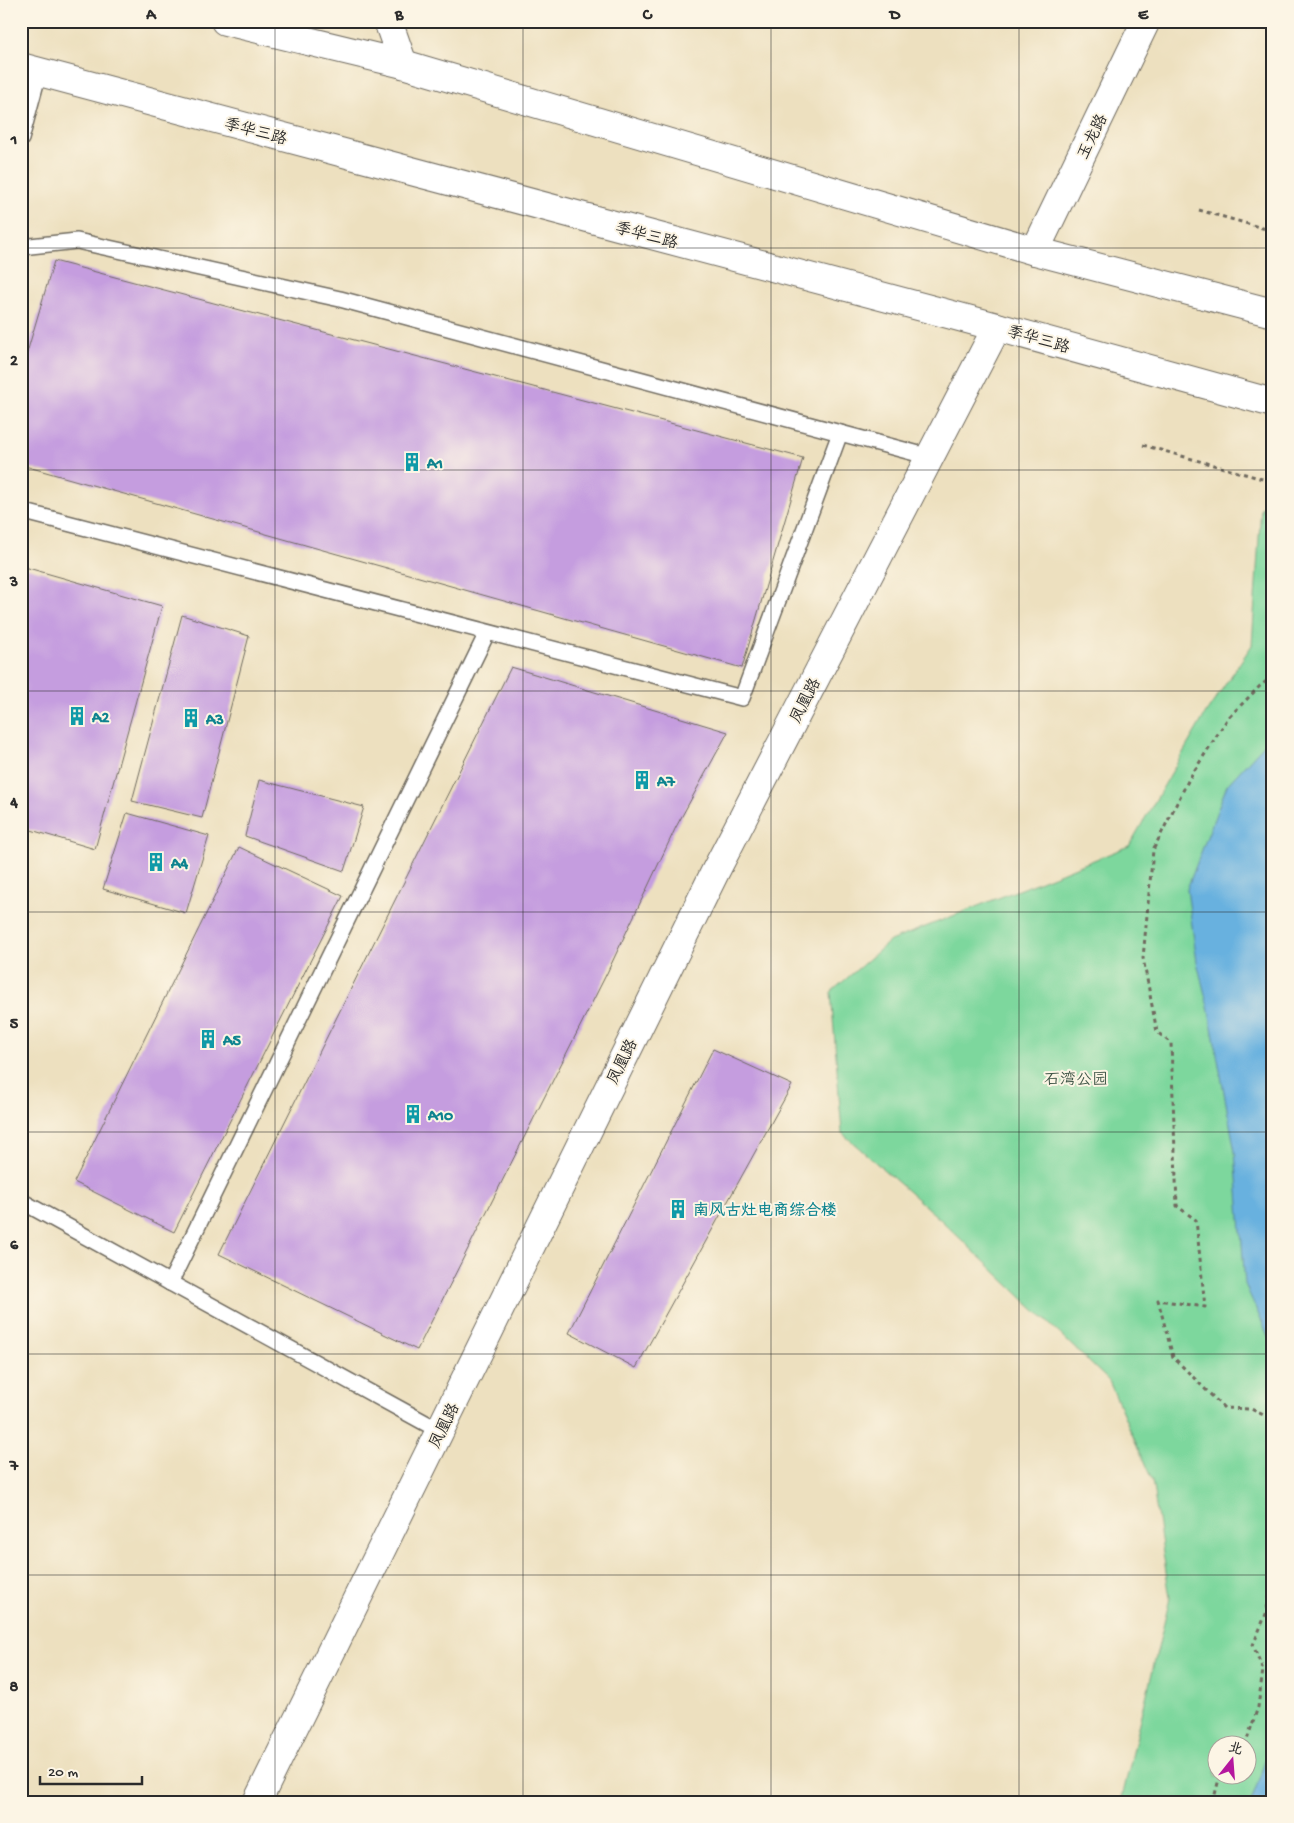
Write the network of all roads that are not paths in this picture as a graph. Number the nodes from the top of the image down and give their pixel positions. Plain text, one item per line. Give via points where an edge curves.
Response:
1 (225, 21) edge
2 (388, 21) edge
3 (1146, 21) edge
4 (403, 64) junction
5 (30, 69) edge
6 (21, 139) edge
7 (21, 247) edge
8 (1035, 252) junction
9 (1273, 313) edge
10 (997, 327) junction
11 (1273, 404) edge
12 (840, 433) junction
13 (930, 457) junction
14 (21, 511) edge
15 (487, 633) junction
16 (21, 1201) edge
17 (170, 1283) junction
18 (440, 1431) junction
19 (258, 1802) edge

1 - 4 main road
2 - 4 main road
3 - 8 main road, 玉龙路
4 - 8 main road
5 - 6 lane
5 - 10 main road, 季华三路
7 - 12 lane via 76,241 340,299
8 - 9 main road
10 - 11 main road, 季华三路
10 - 13 main road, 凤凰路
12 - 13 lane
12 - 15 lane via 742,698
13 - 18 main road, 凤凰路 via 715,872
14 - 15 lane
15 - 17 lane
16 - 17 lane
17 - 18 lane
18 - 19 main road, 凤凰路

